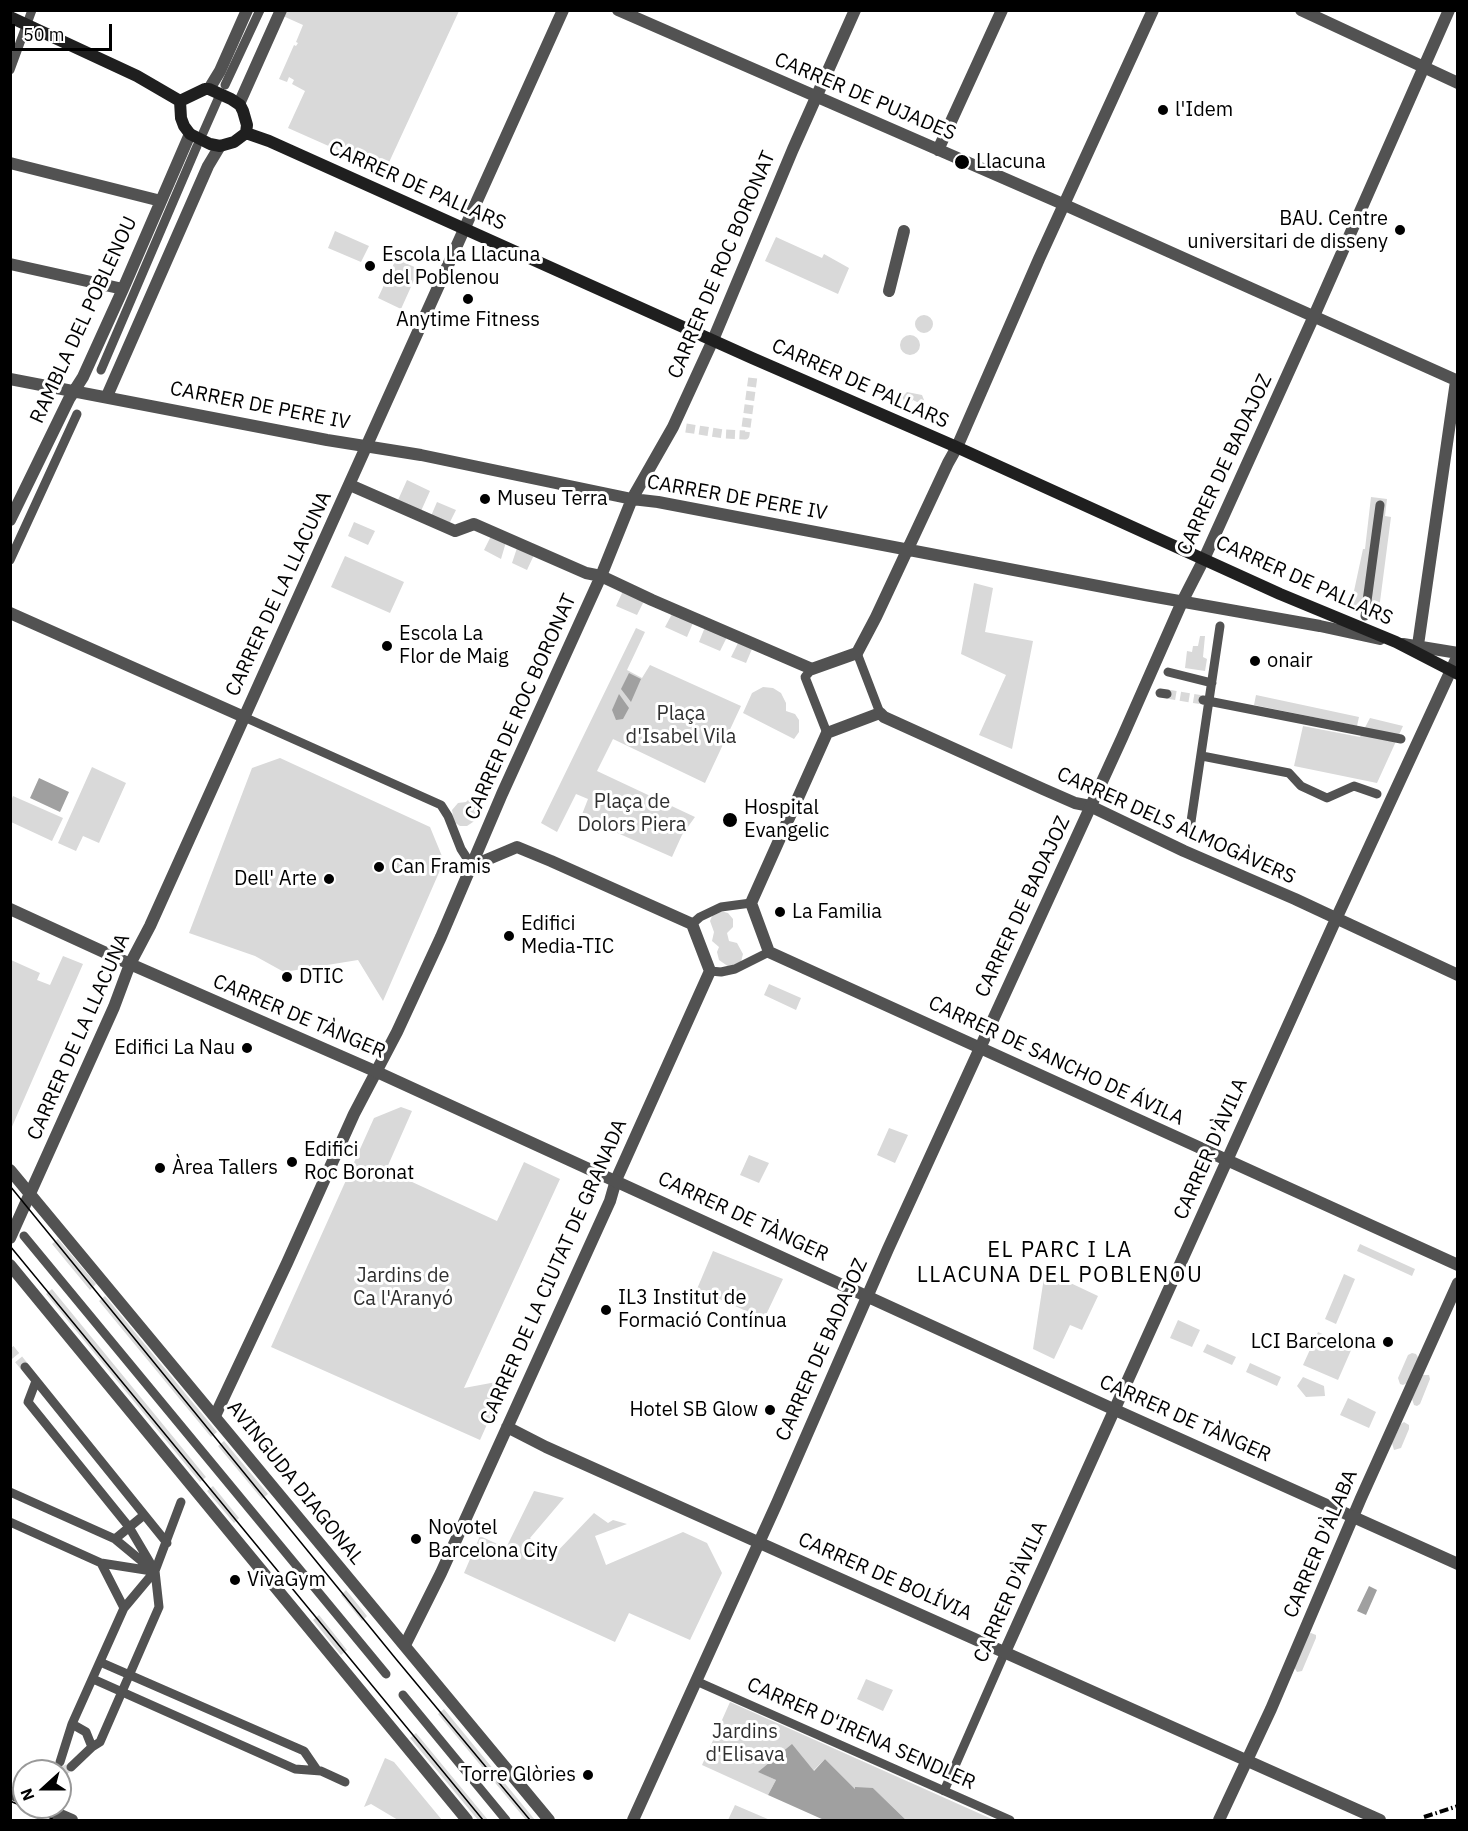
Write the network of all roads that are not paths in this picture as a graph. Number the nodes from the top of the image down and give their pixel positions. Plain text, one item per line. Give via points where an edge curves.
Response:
1 (32, 10) edge
2 (248, 10) edge
3 (260, 10) edge
4 (281, 10) edge
5 (563, 10) edge
6 (618, 10) edge
7 (855, 10) edge
8 (1002, 10) edge
9 (1153, 10) edge
10 (1301, 10) edge
11 (1449, 10) edge
12 (10, 17) edge
13 (28, 24) junction
14 (1423, 68) junction
15 (10, 70) edge
16 (1458, 82) edge
17 (225, 85) dead end
18 (209, 89) junction
19 (816, 98) junction
20 (218, 99) dead end
21 (180, 100) junction
22 (238, 104) junction
23 (203, 133) dead end
24 (246, 133) junction
25 (190, 134) junction
26 (197, 146) dead end
27 (220, 146) junction
28 (938, 150) junction
29 (11, 165) edge
30 (161, 201) junction
31 (1064, 204) junction
32 (464, 229) junction
33 (904, 231) dead end
34 (10, 264) edge
35 (123, 289) junction
36 (889, 291) dead end
37 (1314, 316) junction
38 (713, 340) junction
39 (101, 370) dead end
40 (10, 379) edge
41 (1457, 381) edge
42 (75, 390) junction
43 (107, 396) junction
44 (77, 414) dead end
45 (367, 446) junction
46 (957, 447) junction
47 (350, 485) junction
48 (632, 499) junction
49 (1380, 505) dead end
50 (10, 520) edge
51 (907, 550) junction
52 (1204, 559) junction
53 (10, 560) edge
54 (601, 576) junction
55 (1182, 602) junction
56 (10, 613) edge
57 (1365, 616) dead end
58 (1220, 626) dead end
59 (1396, 642) junction
60 (1418, 650) junction
61 (857, 653) junction
62 (1458, 654) edge
63 (808, 668) junction
64 (1168, 672) dead end
65 (1454, 672) edge
66 (1212, 683) junction
67 (1206, 700) junction
68 (880, 713) junction
69 (244, 717) junction
70 (827, 733) junction
71 (1401, 739) dead end
72 (1202, 756) junction
73 (1377, 794) dead end
74 (1090, 806) junction
75 (1189, 835) dead end
76 (471, 866) junction
77 (751, 903) junction
78 (10, 909) edge
79 (1336, 919) junction
80 (692, 924) junction
81 (769, 951) junction
82 (130, 964) junction
83 (710, 971) junction
84 (1458, 975) edge
85 (980, 1048) junction
86 (377, 1072) junction
87 (1227, 1162) junction
88 (10, 1170) edge
89 (616, 1180) junction
90 (29, 1193) junction
91 (24, 1236) dead end
92 (10, 1238) edge
93 (10, 1265) edge
94 (1458, 1265) edge
95 (1458, 1283) edge
96 (867, 1296) junction
97 (25, 1367) tunnel mouth
98 (36, 1381) junction
99 (1113, 1409) junction
100 (215, 1416) junction
101 (507, 1427) junction
102 (10, 1492) edge
103 (181, 1502) dead end
104 (144, 1515) junction
105 (1353, 1516) junction
106 (10, 1522) edge
107 (129, 1527) junction
108 (115, 1539) junction
109 (167, 1543) junction
110 (759, 1543) junction
111 (101, 1563) junction
112 (1458, 1564) edge
113 (154, 1571) junction
114 (124, 1608) junction
115 (405, 1645) junction
116 (1005, 1652) junction
117 (100, 1662) junction
118 (386, 1674) dead end
119 (130, 1675) junction
120 (93, 1679) junction
121 (696, 1681) junction
122 (123, 1692) junction
123 (403, 1695) dead end
124 (72, 1724) junction
125 (92, 1747) junction
126 (61, 1759) edge
127 (1247, 1761) junction
128 (72, 1766) tunnel mouth
129 (321, 1771) junction
130 (345, 1782) dead end
131 (944, 1791) junction
132 (1379, 1820) edge
133 (467, 1821) edge
134 (506, 1821) edge
135 (549, 1821) edge
136 (633, 1821) edge
137 (1010, 1821) edge
138 (1219, 1821) edge

1 - 13 street
2 - 18 street
3 - 17 street
4 - 22 street
5 - 32 street, CARRER DE LA LLACUNA
6 - 19 street, CARRER DE PUJADES
7 - 19 street, CARRER DE ROC BORONAT
8 - 28 street
9 - 31 street
10 - 14 street
11 - 14 street, CARRER DE BADAJOZ
12 - 13 main road
13 - 15 street
13 - 21 main road
14 - 16 street
14 - 37 street, CARRER DE BADAJOZ
18 - 21 main road
18 - 22 main road
19 - 28 street, CARRER DE PUJADES
19 - 38 street, CARRER DE ROC BORONAT
20 - 23 street
21 - 25 main road via 181,118
22 - 24 main road via 245,117
24 - 27 main road
24 - 32 main road, CARRER DE PALLARS
25 - 27 main road
25 - 30 street, RAMBLA DEL POBLENOU
26 - 39 street, RAMBLA DEL POBLENOU
27 - 43 street
28 - 31 street, CARRER DE PUJADES
29 - 30 street
30 - 35 street, RAMBLA DEL POBLENOU
31 - 37 street, CARRER DE PUJADES
31 - 46 street
32 - 38 main road, CARRER DE PALLARS
32 - 45 street, CARRER DE LA LLACUNA
33 - 36 street
34 - 35 street
35 - 42 street, RAMBLA DEL POBLENOU
37 - 41 street, CARRER DE PUJADES
37 - 52 street, CARRER DE BADAJOZ
38 - 46 main road, CARRER DE PALLARS
38 - 48 street, CARRER DE ROC BORONAT via 672,428
40 - 42 street, CARRER DE PERE IV
41 - 60 street
42 - 43 street, CARRER DE PERE IV
42 - 50 street, RAMBLA DEL POBLENOU
43 - 45 street, CARRER DE PERE IV
44 - 53 street, RAMBLA DEL POBLENOU
45 - 47 street, CARRER DE LA LLACUNA
45 - 48 street, CARRER DE PERE IV
46 - 51 street
46 - 52 main road, CARRER DE PALLARS
47 - 54 street via 455,531 474,524 585,573
47 - 69 street, CARRER DE LA LLACUNA
48 - 51 street, CARRER DE PERE IV
48 - 54 street, CARRER DE ROC BORONAT
49 - 57 street
51 - 55 street, CARRER DE PERE IV
51 - 61 street
52 - 55 street, CARRER DE BADAJOZ
52 - 59 main road, CARRER DE PALLARS
54 - 63 street
54 - 76 street, CARRER DE ROC BORONAT
55 - 59 street, CARRER DE PERE IV
55 - 74 street, CARRER DE BADAJOZ
56 - 69 street
58 - 66 street
59 - 60 main road, CARRER DE PALLARS
60 - 62 street
60 - 65 main road, CARRER DE PALLARS
61 - 63 street
61 - 68 street
62 - 65 street, CARRER D'ÀVILA
63 - 70 street via 805,677
64 - 66 street
65 - 79 street, CARRER D'ÀVILA
66 - 67 street
67 - 71 street
67 - 72 street
68 - 70 street
68 - 74 street, CARRER DELS ALMOGÀVERS via 1043,789
69 - 76 street via 441,805
69 - 82 street, CARRER DE LA LLACUNA
70 - 77 street
72 - 73 street via 1289,773 1301,786 1327,798 1354,786
72 - 75 street
74 - 79 street, CARRER DELS ALMOGÀVERS
74 - 85 street, CARRER DE BADAJOZ
76 - 80 street via 517,847
76 - 86 street, CARRER DE ROC BORONAT
77 - 80 street via 721,907
77 - 81 street
78 - 82 street, CARRER DE TÀNGER
79 - 84 street, CARRER DELS ALMOGÀVERS
79 - 87 street, CARRER D'ÀVILA
80 - 83 street
81 - 83 street via 735,969
81 - 85 street, CARRER DE SANCHO DE ÁVILA
82 - 86 street, CARRER DE TÀNGER
82 - 90 street, CARRER DE LA LLACUNA
83 - 89 street, CARRER DE LA CIUTAT DE GRANADA
85 - 87 street, CARRER DE SANCHO DE ÁVILA
85 - 96 street, CARRER DE BADAJOZ
86 - 89 street, CARRER DE TÀNGER
86 - 100 street, CARRER DE ROC BORONAT
87 - 94 street, CARRER DE SANCHO DE ÁVILA
87 - 99 street, CARRER D'ÀVILA
88 - 90 street, AVINGUDA DIAGONAL
89 - 96 street, CARRER DE TÀNGER
89 - 101 street, CARRER DE LA CIUTAT DE GRANADA
90 - 92 street, CARRER DE LA LLACUNA
90 - 100 street, AVINGUDA DIAGONAL
91 - 118 street
93 - 133 street
95 - 105 street, CARRER D'ÀLABA
96 - 99 street, CARRER DE TÀNGER
96 - 110 street, CARRER DE BADAJOZ
97 - 98 street
98 - 104 street
98 - 107 street via 28,1402
99 - 105 street, CARRER DE TÀNGER
99 - 116 street, CARRER D'ÀVILA
100 - 115 street, AVINGUDA DIAGONAL
101 - 110 street, CARRER DE BOLÍVIA
101 - 115 street, CARRER DE LA CIUTAT DE GRANADA
102 - 108 street
103 - 109 street
104 - 107 street
104 - 109 street
105 - 112 street, CARRER DE TÀNGER
105 - 127 street, CARRER D'ÀLABA
106 - 111 street
107 - 108 street
107 - 113 street
108 - 113 street
109 - 113 street
110 - 116 street, CARRER DE BOLÍVIA
110 - 121 street, CARRER DE BADAJOZ
111 - 113 street
111 - 114 street
113 - 114 street
113 - 119 street via 159,1607
114 - 117 street
115 - 135 street, AVINGUDA DIAGONAL
116 - 127 street, CARRER DE BOLÍVIA
116 - 131 street, CARRER D'ÀVILA
117 - 119 street
117 - 120 street
119 - 122 street
119 - 129 street via 304,1750
120 - 122 street
120 - 124 street
121 - 131 street, CARRER D'IRENA SENDLER
121 - 136 street, CARRER DE BADAJOZ
122 - 125 street via 100,1743
122 - 129 street via 295,1769
123 - 134 street
124 - 125 street via 86,1732
124 - 126 street
125 - 128 street
127 - 132 street, CARRER DE BOLÍVIA
127 - 138 street, CARRER D'ÀLABA
129 - 130 street
131 - 137 street, CARRER D'IRENA SENDLER

